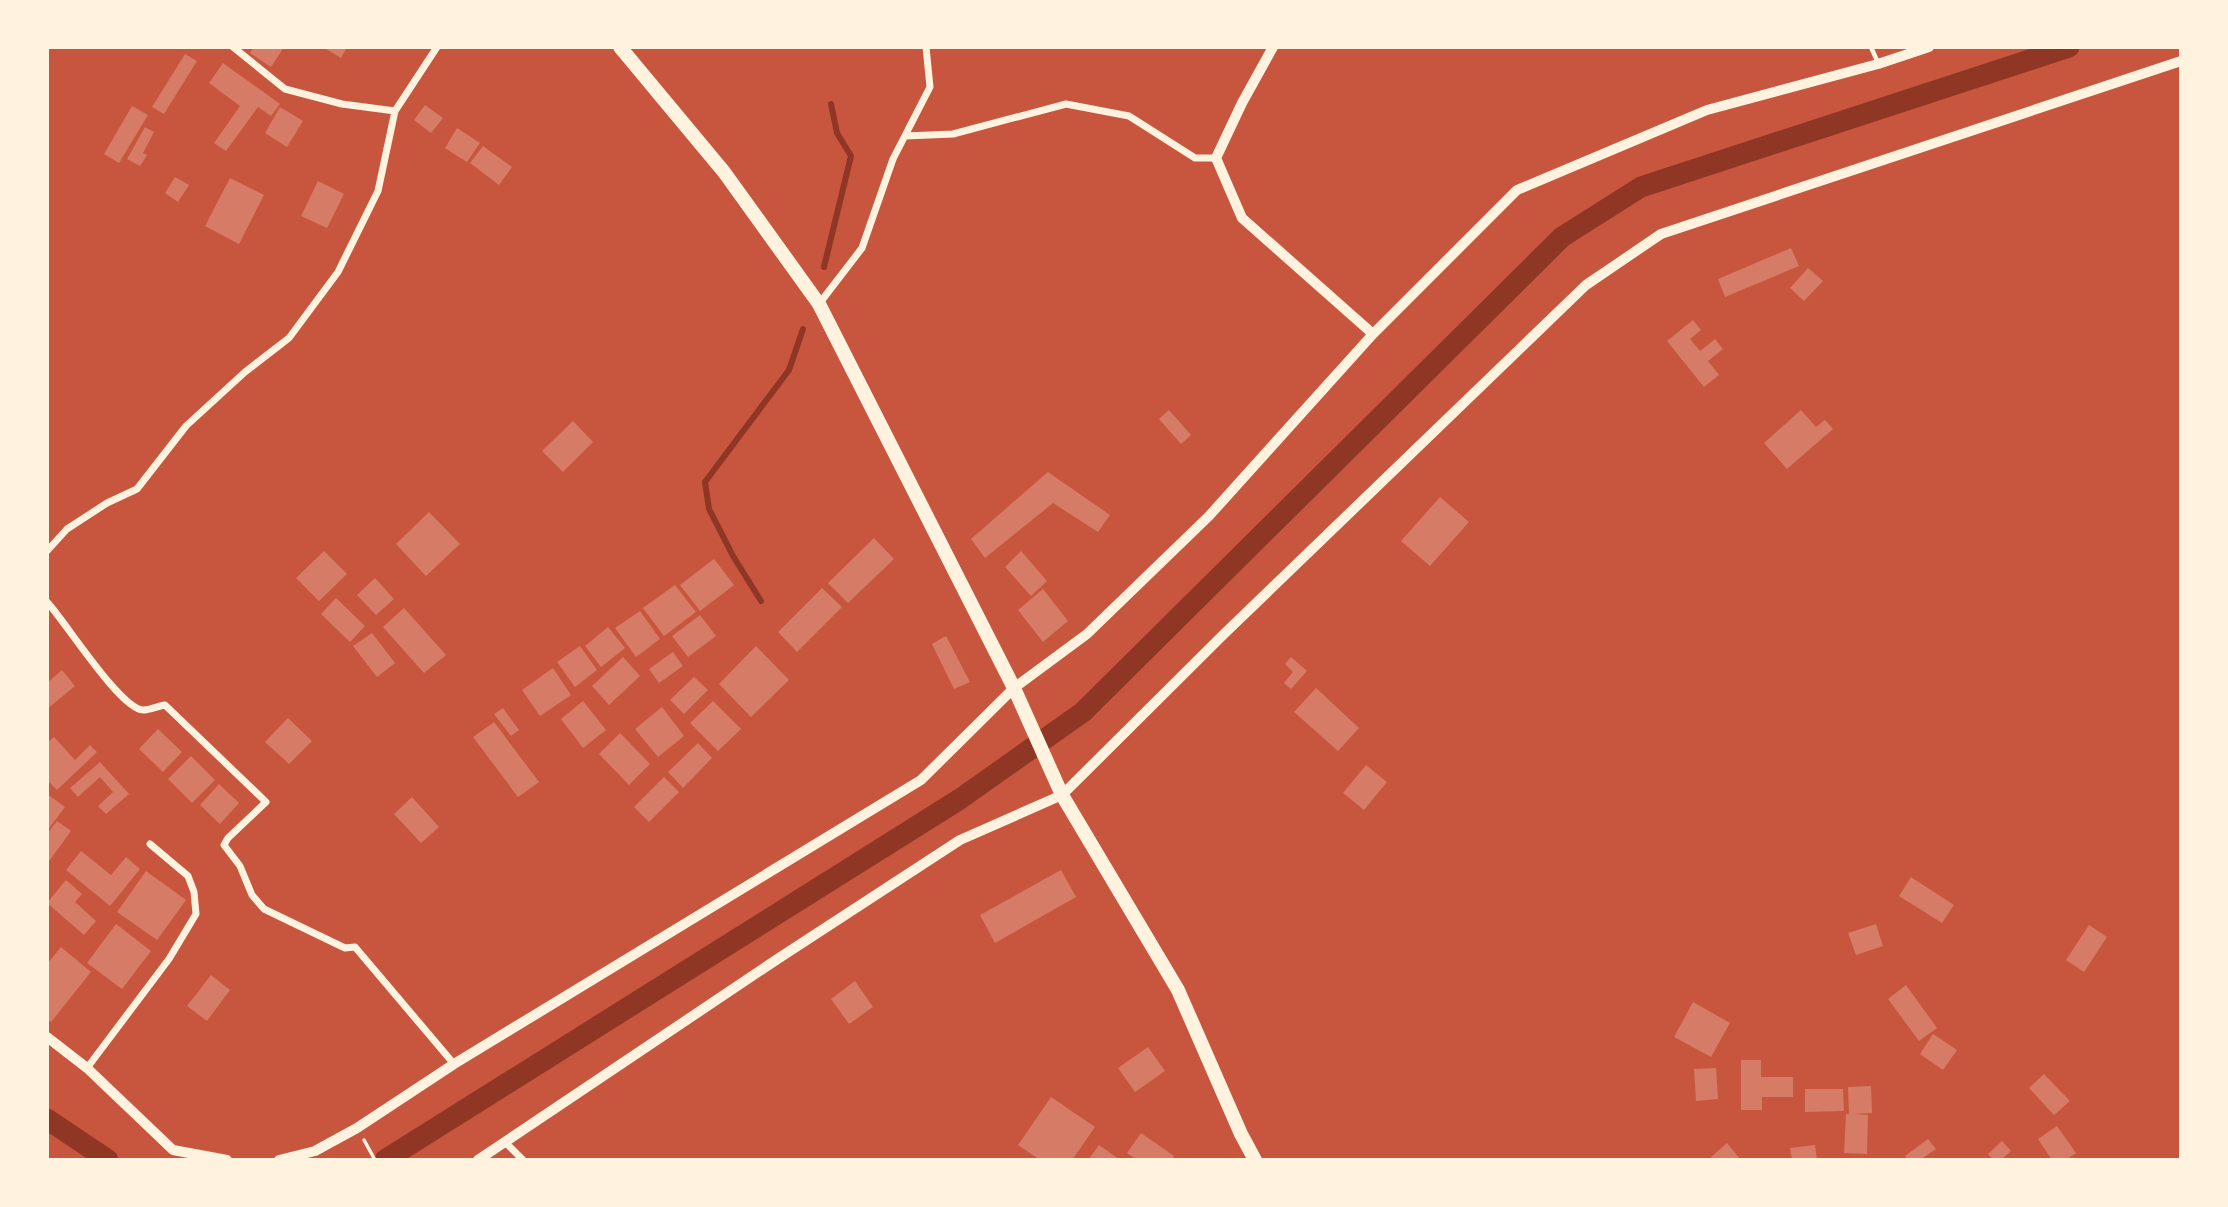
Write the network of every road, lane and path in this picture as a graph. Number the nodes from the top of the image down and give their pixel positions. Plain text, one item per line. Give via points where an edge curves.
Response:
1 (233, 47) edge
2 (438, 47) edge
3 (620, 47) edge
4 (926, 47) edge
5 (1273, 47) edge
6 (1871, 47) edge
7 (1929, 47) edge
8 (1913, 50) edge
9 (2181, 61) edge
10 (1878, 64) junction
11 (395, 111) junction
12 (905, 136) junction
13 (1216, 158) junction
14 (819, 304) junction
15 (1373, 334) junction
16 (47, 551) edge
17 (47, 602) edge
18 (1014, 688) junction
19 (1062, 795) junction
20 (150, 844) dead end
21 (47, 1037) edge
22 (454, 1064) junction
23 (87, 1068) junction
24 (361, 1136) dead end
25 (505, 1142) junction
26 (227, 1160) edge
27 (279, 1160) edge
28 (375, 1160) edge
29 (478, 1160) edge
30 (523, 1160) edge
31 (1255, 1160) edge

1 - 11 street via 285,89 342,104
2 - 11 street
3 - 14 highway via 724,172
4 - 12 street via 930,87
5 - 13 street
6 - 10 lane
7 - 8 street
8 - 10 street
9 - 19 street via 1661,234 1586,285
10 - 15 street via 1707,110 1517,190
11 - 16 street via 378,191 338,272 289,338 186,426 137,489 67,529
12 - 13 street via 953,134 1066,104 1129,116 1195,158
12 - 14 street via 862,248
13 - 15 street via 1242,218
14 - 18 highway
15 - 18 street via 1209,516 1087,634
17 - 22 street via 96,668 132,706 143,710 164,705 266,802 224,845 264,909 345,948 355,947
18 - 19 highway
18 - 22 street via 921,780
19 - 25 street via 960,840
19 - 31 highway via 1178,990
20 - 23 street via 188,876 196,914 169,959
21 - 23 street
22 - 27 street via 357,1128 315,1151
23 - 26 street via 173,1150
24 - 28 path
25 - 29 street
25 - 30 street

